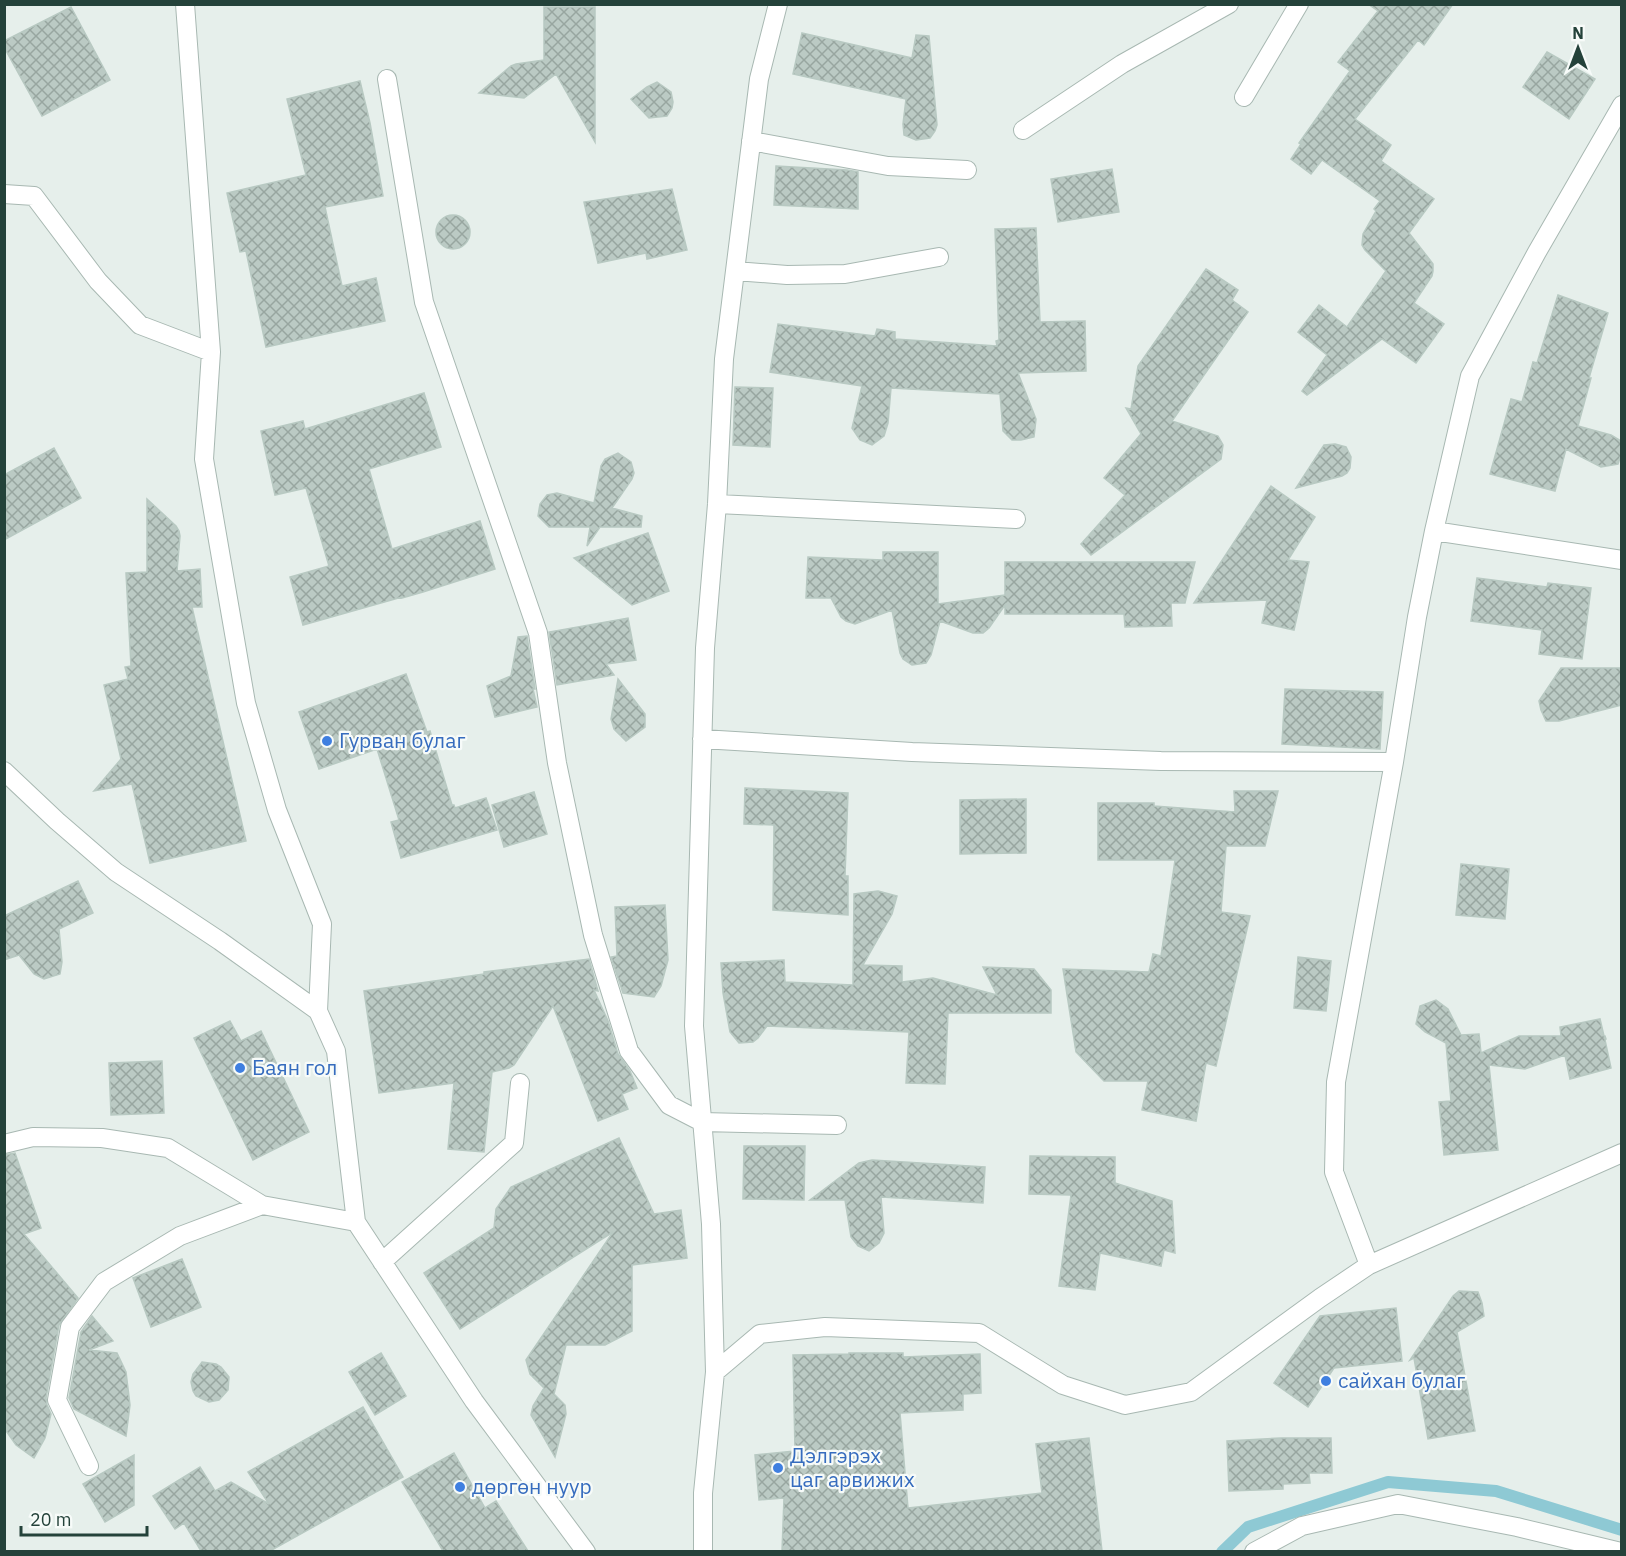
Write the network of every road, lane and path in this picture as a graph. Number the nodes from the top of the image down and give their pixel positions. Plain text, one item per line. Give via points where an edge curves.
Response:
1 (186, 4) edge
2 (778, 4) edge
3 (1230, 4) edge
4 (1299, 4) edge
5 (387, 79) dead end
6 (1244, 97) dead end
7 (1622, 105) edge
8 (1023, 130) dead end
9 (751, 141) junction
10 (967, 170) dead end
11 (4, 194) edge
12 (939, 257) dead end
13 (735, 271) junction
14 (211, 352) junction
15 (717, 504) junction
16 (1016, 519) dead end
17 (1434, 531) junction
18 (1622, 560) edge
19 (702, 739) junction
20 (1394, 762) junction
21 (4, 771) edge
22 (318, 1011) junction
23 (520, 1083) dead end
24 (702, 1122) junction
25 (837, 1125) dead end
26 (4, 1144) edge
27 (1622, 1153) edge
28 (262, 1205) junction
29 (356, 1222) junction
30 (382, 1262) junction
31 (1369, 1265) junction
32 (715, 1372) junction
33 (89, 1466) dead end
34 (586, 1551) edge
35 (703, 1551) edge
36 (1254, 1551) edge
37 (1621, 1551) edge

1 - 14 street
2 - 9 street via 759,79
3 - 8 street via 1122,64
4 - 6 street
5 - 24 street via 424,302 538,633 557,763 592,935 629,1051 669,1105
7 - 17 street via 1470,376
9 - 10 street via 888,166
9 - 13 street
11 - 14 street via 33,196 98,281 141,325
12 - 13 street via 845,274
13 - 15 street via 724,359
14 - 22 street via 204,459 246,703 277,810 322,924
15 - 16 street
15 - 19 street
17 - 18 street
17 - 20 street
19 - 20 street via 912,753
19 - 24 street via 694,1026
20 - 31 street via 1336,1082 1334,1172
21 - 22 street via 116,872
22 - 29 street via 336,1051
23 - 30 street via 514,1143
24 - 25 street
24 - 32 street via 711,1224
26 - 28 street via 33,1137 102,1138 168,1148
27 - 31 street
28 - 29 street
28 - 33 street via 180,1236 104,1282 70,1326 57,1400
29 - 30 street
30 - 34 street via 474,1401
31 - 32 street via 1191,1392 1125,1405 1063,1385 979,1333 825,1326 760,1334
32 - 35 street via 703,1493
36 - 37 street via 1302,1526 1398,1504

